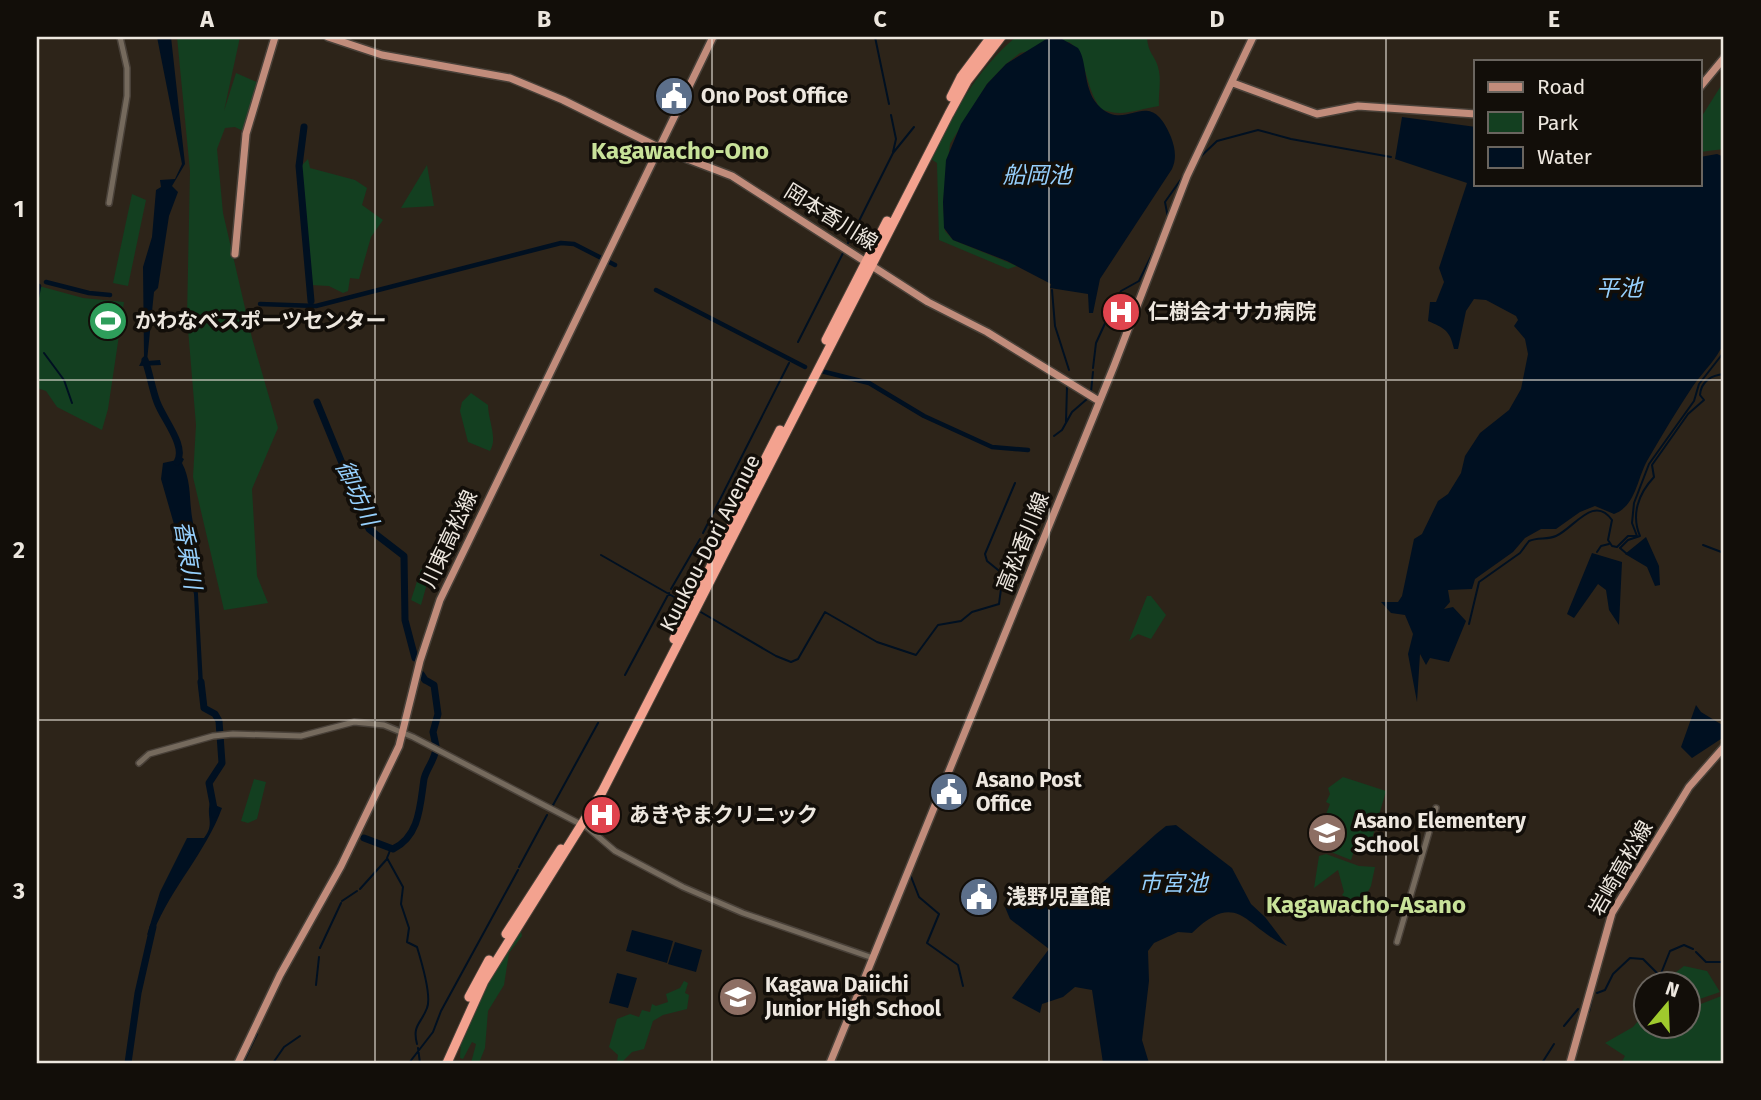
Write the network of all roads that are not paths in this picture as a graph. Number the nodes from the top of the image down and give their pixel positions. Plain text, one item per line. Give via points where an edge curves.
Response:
1 (120, 37) edge
2 (275, 37) edge
3 (328, 37) edge
4 (713, 37) edge
5 (991, 37) edge
6 (1001, 37) edge
7 (1253, 37) edge
8 (1724, 58) edge
9 (1233, 83) junction
10 (1702, 85) edge
11 (1474, 114) edge
12 (658, 146) junction
13 (109, 203) dead end
14 (236, 254) dead end
15 (869, 262) junction
16 (1099, 401) junction
17 (404, 733) junction
18 (1724, 747) edge
19 (139, 763) dead end
20 (1436, 808) dead end
21 (580, 825) junction
22 (1397, 942) dead end
23 (873, 958) junction
24 (238, 1063) edge
25 (441, 1063) edge
26 (447, 1063) edge
27 (830, 1063) edge
28 (1570, 1063) edge

1 - 13 street via 127,96
2 - 14 main road via 246,134
3 - 12 main road, 岡本香川線 via 382,55 510,78
4 - 12 main road, 川東高松線
5 - 15 highway, Kuukou-Dori Avenue via 961,77
6 - 15 highway, Kuukou-Dori Avenue via 967,81
7 - 9 main road, 高松香川線
8 - 10 main road
9 - 11 main road via 1317,114 1358,106
9 - 16 main road, 高松香川線 via 1187,176
12 - 15 main road, 岡本香川線 via 746,183
12 - 17 main road, 川東高松線 via 440,600
15 - 16 main road, 岡本香川線 via 928,302 980,328
15 - 21 highway, Kuukou-Dori Avenue via 645,709
16 - 23 main road, 高松香川線
17 - 19 street via 363,721 301,736 233,734 144,756
17 - 21 street
17 - 24 main road, 川東高松線
18 - 28 main road, 岩崎高松線 via 1689,787 1612,913
20 - 22 street
21 - 23 street via 638,865 682,887
21 - 25 highway, Kuukou-Dori Avenue via 478,978
21 - 26 highway, Kuukou-Dori Avenue via 484,981
23 - 27 main road, 高松香川線

